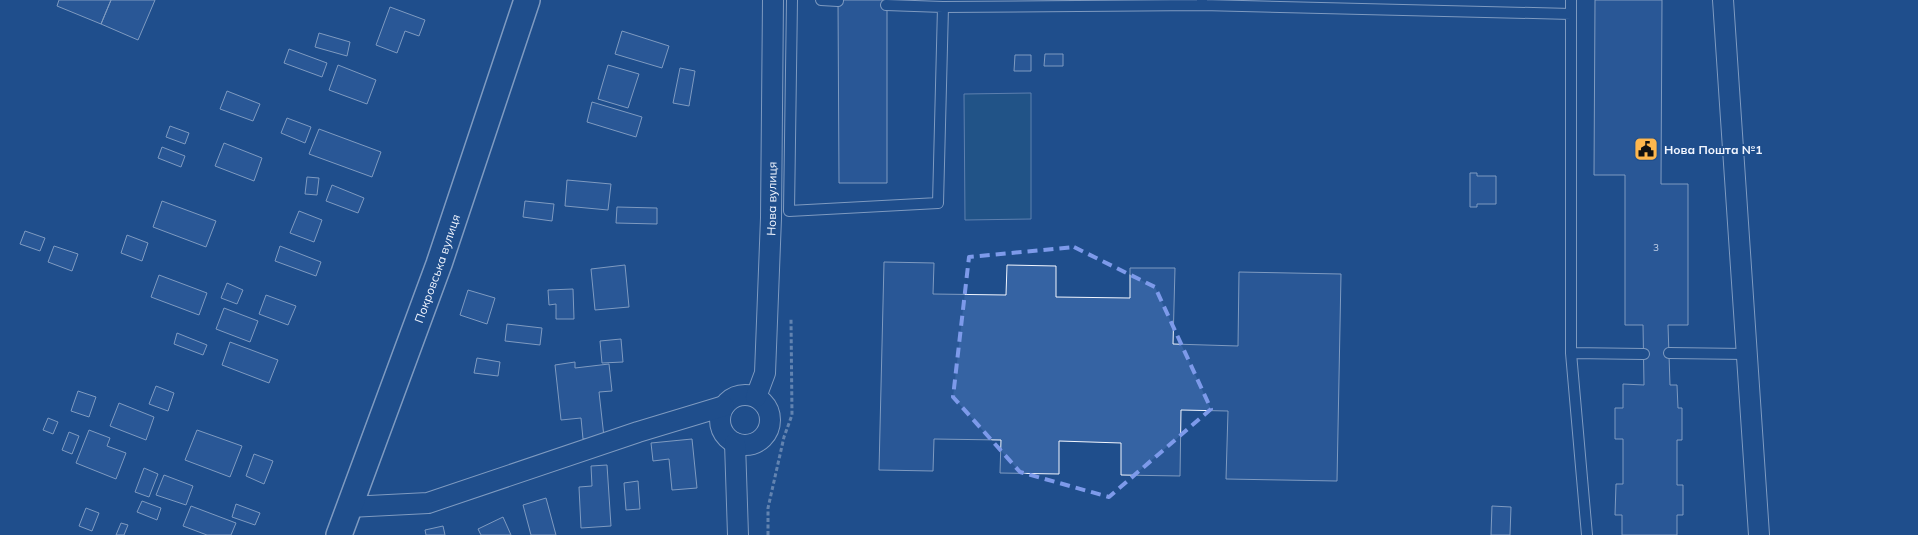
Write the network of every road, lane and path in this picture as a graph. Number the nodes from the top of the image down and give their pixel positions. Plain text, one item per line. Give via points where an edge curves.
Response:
1 (527, 0) edge
2 (773, 0) edge
3 (792, 0) edge
4 (820, 0) edge
5 (1571, 0) edge
6 (1723, 0) edge
7 (838, 1) dead end
8 (1202, 3) edge
9 (886, 4) dead end
10 (942, 7) junction
11 (1570, 14) junction
12 (1669, 353) dead end
13 (1571, 354) junction
14 (1644, 354) dead end
15 (1746, 354) junction
16 (756, 397) junction
17 (724, 406) junction
18 (735, 443) junction
19 (349, 507) junction
20 (339, 535) edge
21 (738, 535) edge
22 (1587, 535) edge
23 (1759, 535) edge

1 - 19 street, Покровська вулиця via 439,264
2 - 16 street, Нова вулиця via 771,218 765,373
3 - 10 lane via 789,211 938,204
4 - 7 lane
5 - 11 lane
6 - 15 street
8 - 10 lane
8 - 11 lane
9 - 10 lane
11 - 13 lane
12 - 15 lane
13 - 14 lane
13 - 22 lane
15 - 23 street
16 - 17 street via 738,395
16 - 18 street via 771,417 766,434 752,445
17 - 18 street via 720,423 722,432
17 - 19 street via 428,503
18 - 21 street
19 - 20 street, Покровська вулиця

